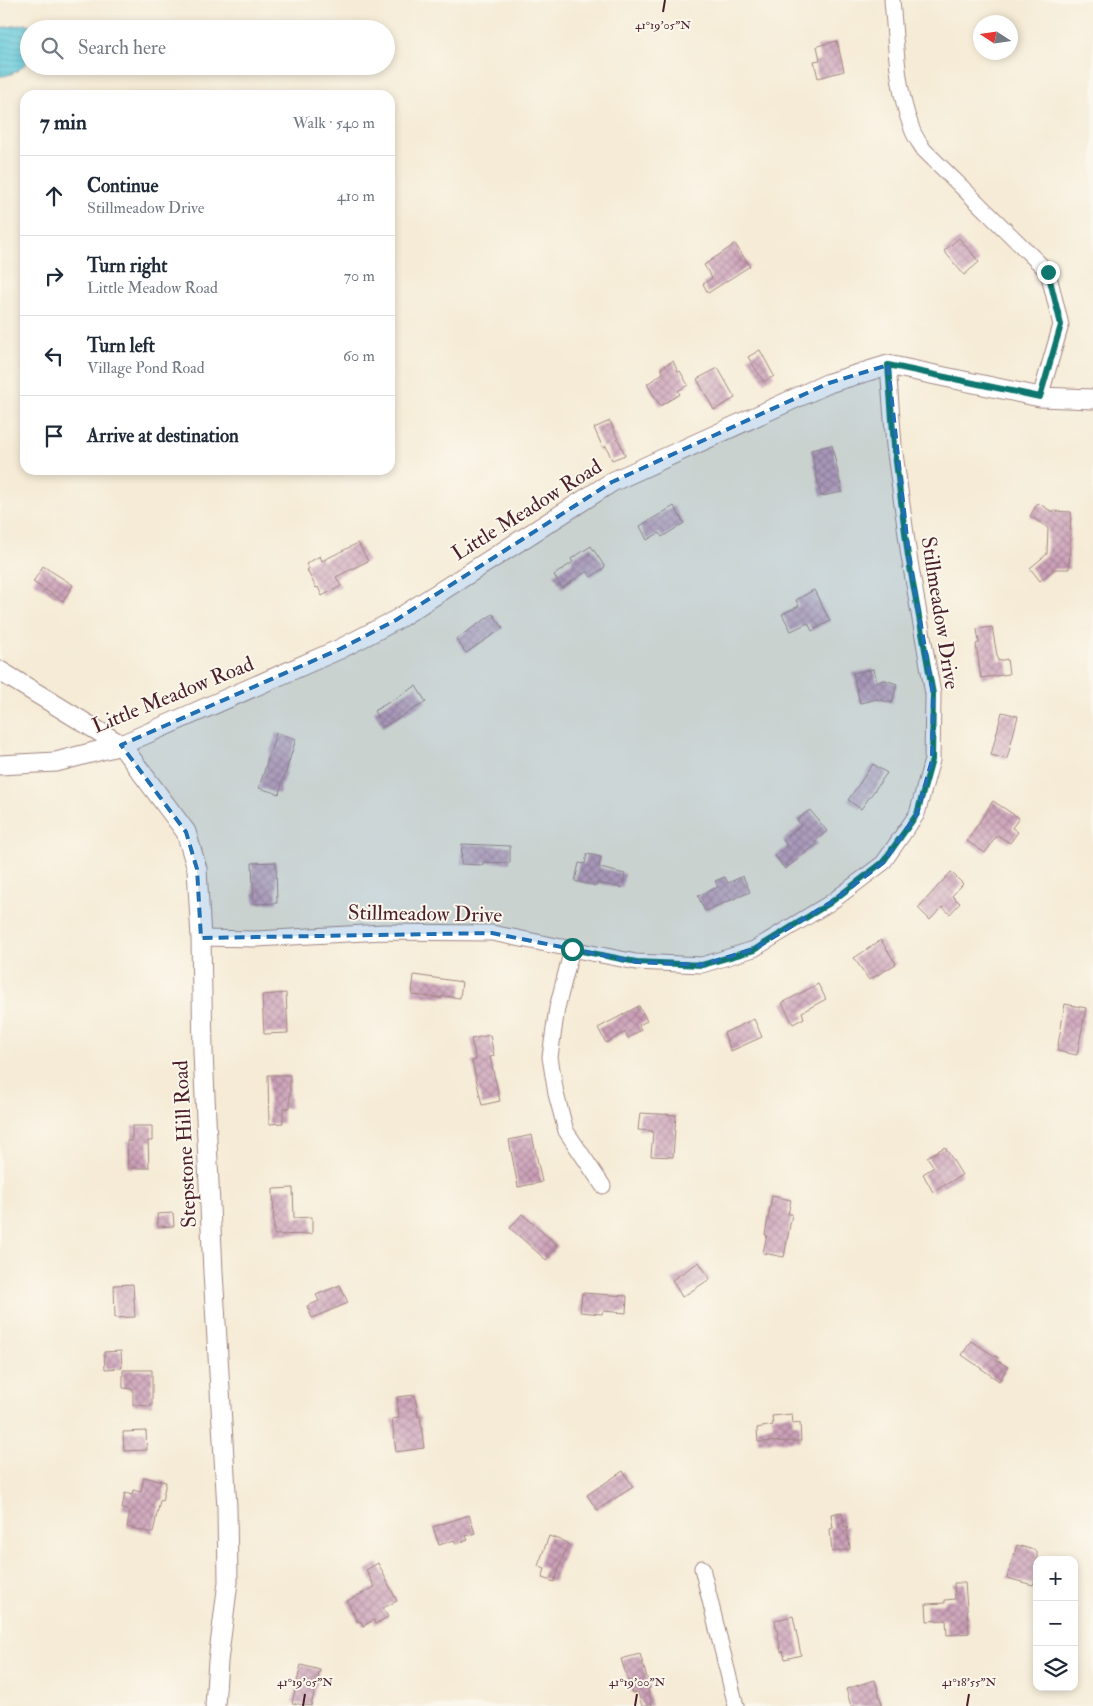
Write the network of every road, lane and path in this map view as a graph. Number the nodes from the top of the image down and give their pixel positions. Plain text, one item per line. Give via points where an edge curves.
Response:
1 (892, 0) edge
2 (888, 365) junction
3 (1040, 397) junction
4 (1093, 399) edge
5 (0, 671) edge
6 (120, 745) junction
7 (0, 765) edge
8 (201, 938) junction
9 (572, 949) junction
10 (604, 1186) dead end
11 (702, 1568) dead end
12 (216, 1706) edge
13 (736, 1706) edge

1 - 3 street via 903,97 911,127 924,150 1048,272 1061,325
2 - 3 street, Little Meadow Road
2 - 6 street, Little Meadow Road via 829,383 612,482 396,620 340,649
2 - 9 street, Stillmeadow Drive via 907,547 933,694 932,760 917,814 883,862 830,903 754,950 702,965 636,962
3 - 4 street, Little Meadow Road
5 - 6 street, Stepstone Hill Road
6 - 7 street, Little Meadow Road via 56,762
6 - 8 street, Stepstone Hill Road via 186,832 197,869
8 - 9 street, Stillmeadow Drive via 256,939 383,932 492,933
8 - 12 street, Stepstone Hill Road via 203,1052 227,1508 228,1582
9 - 10 street via 557,1008 550,1057 566,1131
11 - 13 street

